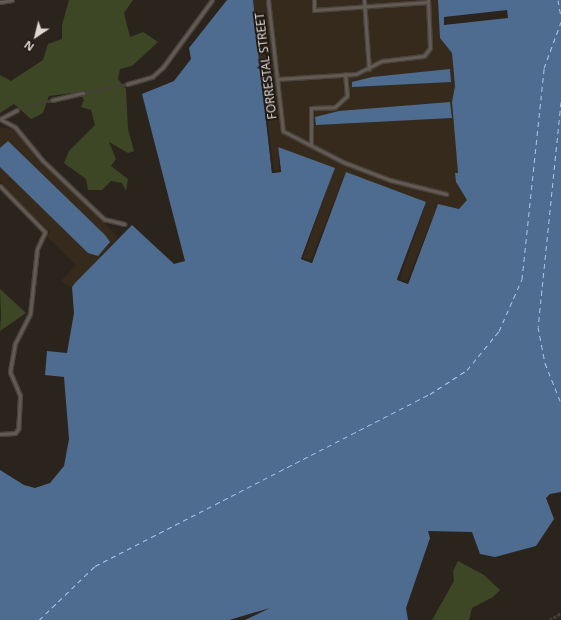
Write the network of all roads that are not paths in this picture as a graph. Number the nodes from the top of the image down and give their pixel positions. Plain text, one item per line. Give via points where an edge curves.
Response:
1 (12, 0) edge
2 (212, 0) edge
3 (268, 0) edge
4 (314, 0) edge
5 (364, 0) edge
6 (428, 1) edge
7 (0, 2) edge
8 (364, 6) junction
9 (369, 69) junction
10 (345, 74) junction
11 (277, 79) junction
12 (127, 84) tunnel mouth
13 (83, 93) tunnel mouth
14 (52, 100) tunnel mouth
15 (17, 110) tunnel mouth
16 (0, 119) edge
17 (311, 145) junction
18 (0, 186) edge
19 (446, 194) dead end
20 (124, 224) dead end
21 (0, 434) edge

1 - 7 street
2 - 12 street via 152,77
3 - 11 street, FORRESTAL STREET
4 - 8 street via 314,10
5 - 8 street
6 - 8 street
6 - 9 street via 428,53 424,56 382,61
8 - 9 street
9 - 10 street
10 - 11 street
10 - 17 street via 347,96 335,107 311,108
11 - 17 street, FORRESTAL STREET via 282,130
13 - 14 street
15 - 16 street
16 - 20 street via 14,127 42,160 104,219
17 - 19 street via 333,158 390,180
18 - 21 street via 45,232 37,249 30,314 15,343 10,372 20,396 15,433

